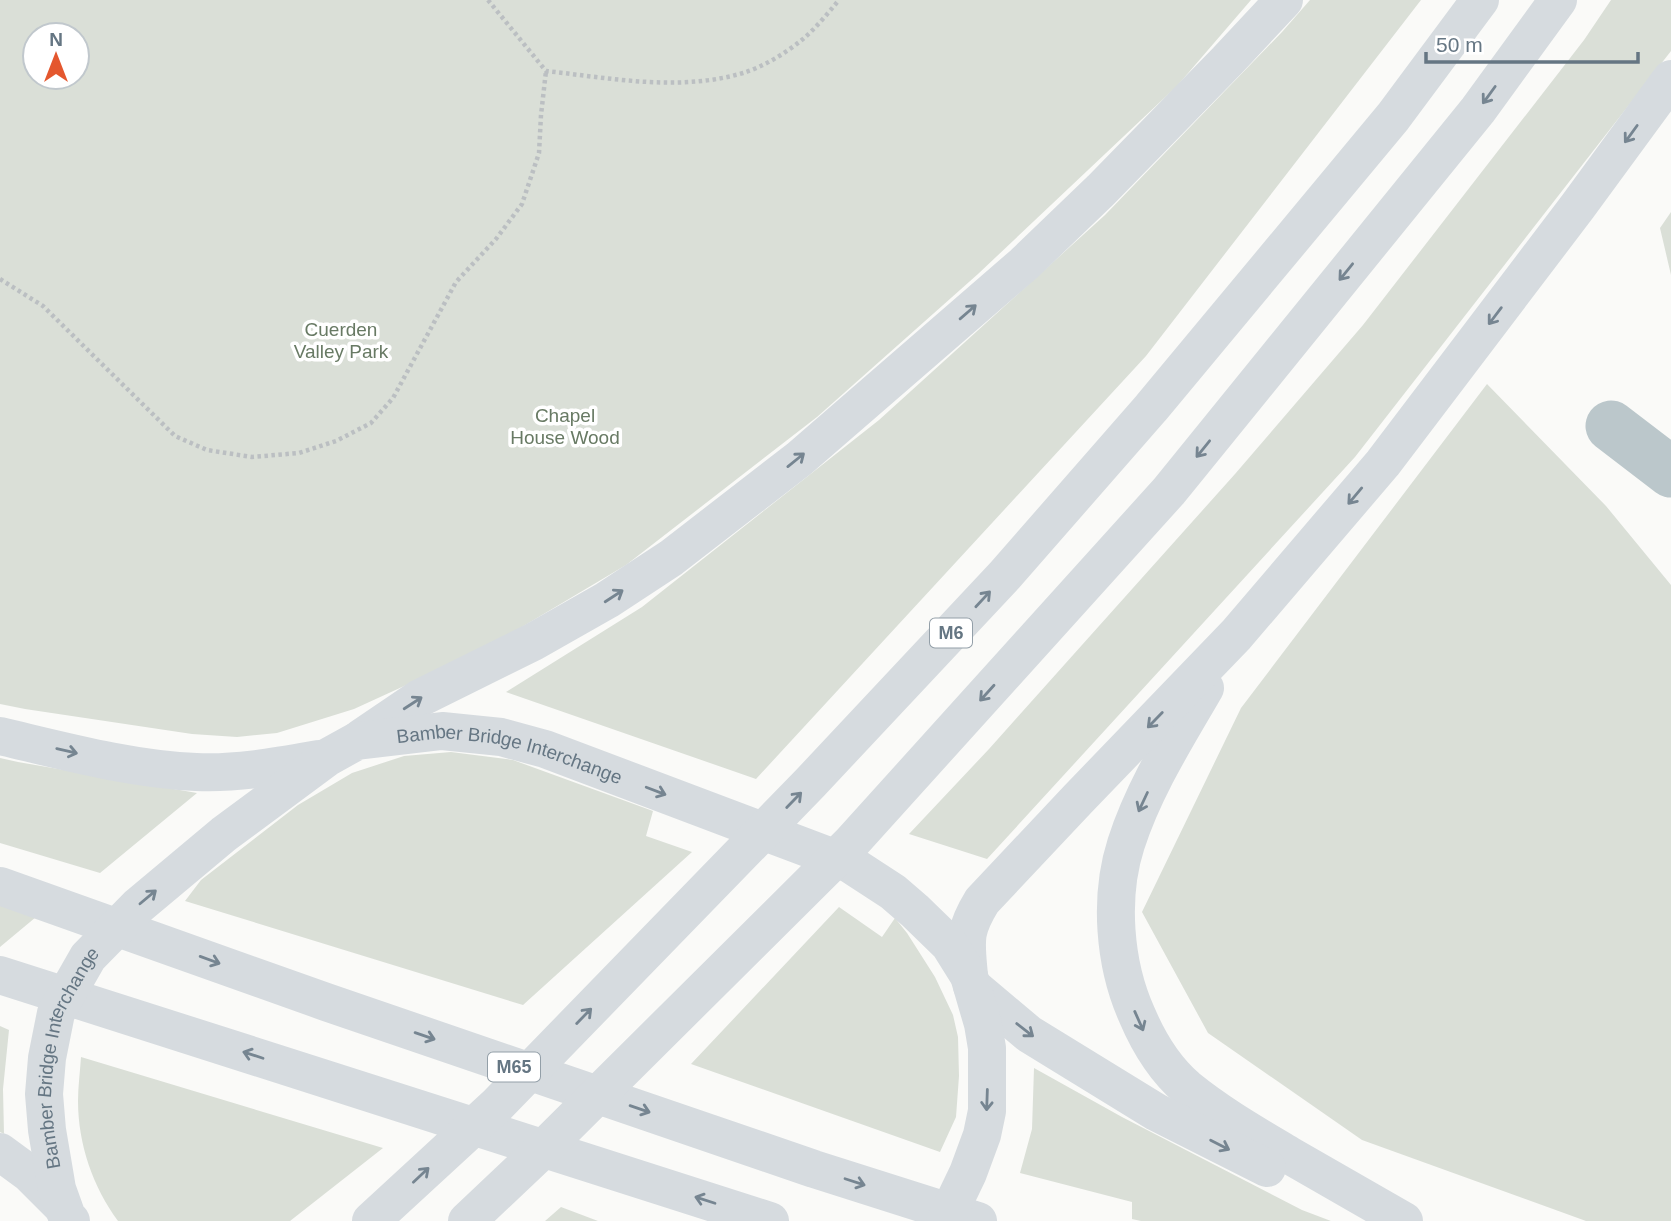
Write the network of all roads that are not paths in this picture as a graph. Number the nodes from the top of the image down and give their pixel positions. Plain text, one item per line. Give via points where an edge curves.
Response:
1 (1284, 0) edge
2 (1480, 0) edge
3 (1558, 0) edge
4 (1671, 79) edge
5 (1236, 635) junction
6 (0, 736) edge
7 (343, 749) junction
8 (0, 886) edge
9 (0, 975) edge
10 (971, 981) junction
11 (0, 1152) edge
12 (68, 1217) edge
13 (371, 1221) edge
14 (467, 1221) edge
15 (770, 1221) edge
16 (945, 1221) edge
17 (978, 1221) edge
18 (1401, 1221) edge

7 -> 1 highway via 420,698 607,600 671,558 799,459 1024,264
13 -> 2 highway, M6 via 498,1105 1005,575 1151,408 1392,117
3 -> 14 highway via 1478,110 1169,491 851,844
4 -> 5 highway via 1383,463
5 -> 10 highway via 982,901 966,937
5 -> 18 highway via 1168,751 1125,846 1117,899 1122,973 1145,1034 1186,1087 1240,1126
6 -> 7 highway via 129,765 197,772 265,769
7 -> 10 highway, Bamber Bridge Interchange via 442,731 500,737 545,749 850,864 915,911 949,944
12 -> 7 highway, Bamber Bridge Interchange via 57,1189 44,1094 56,1013 88,957 138,906 214,842
8 -> 17 highway, M65 via 774,1156
15 -> 9 highway
10 -> 16 highway, Bamber Bridge Interchange via 987,1048 987,1111 968,1173
10 -> 18 highway via 1029,1034 1156,1112 1266,1168
11 - 12 highway via 30,1174

